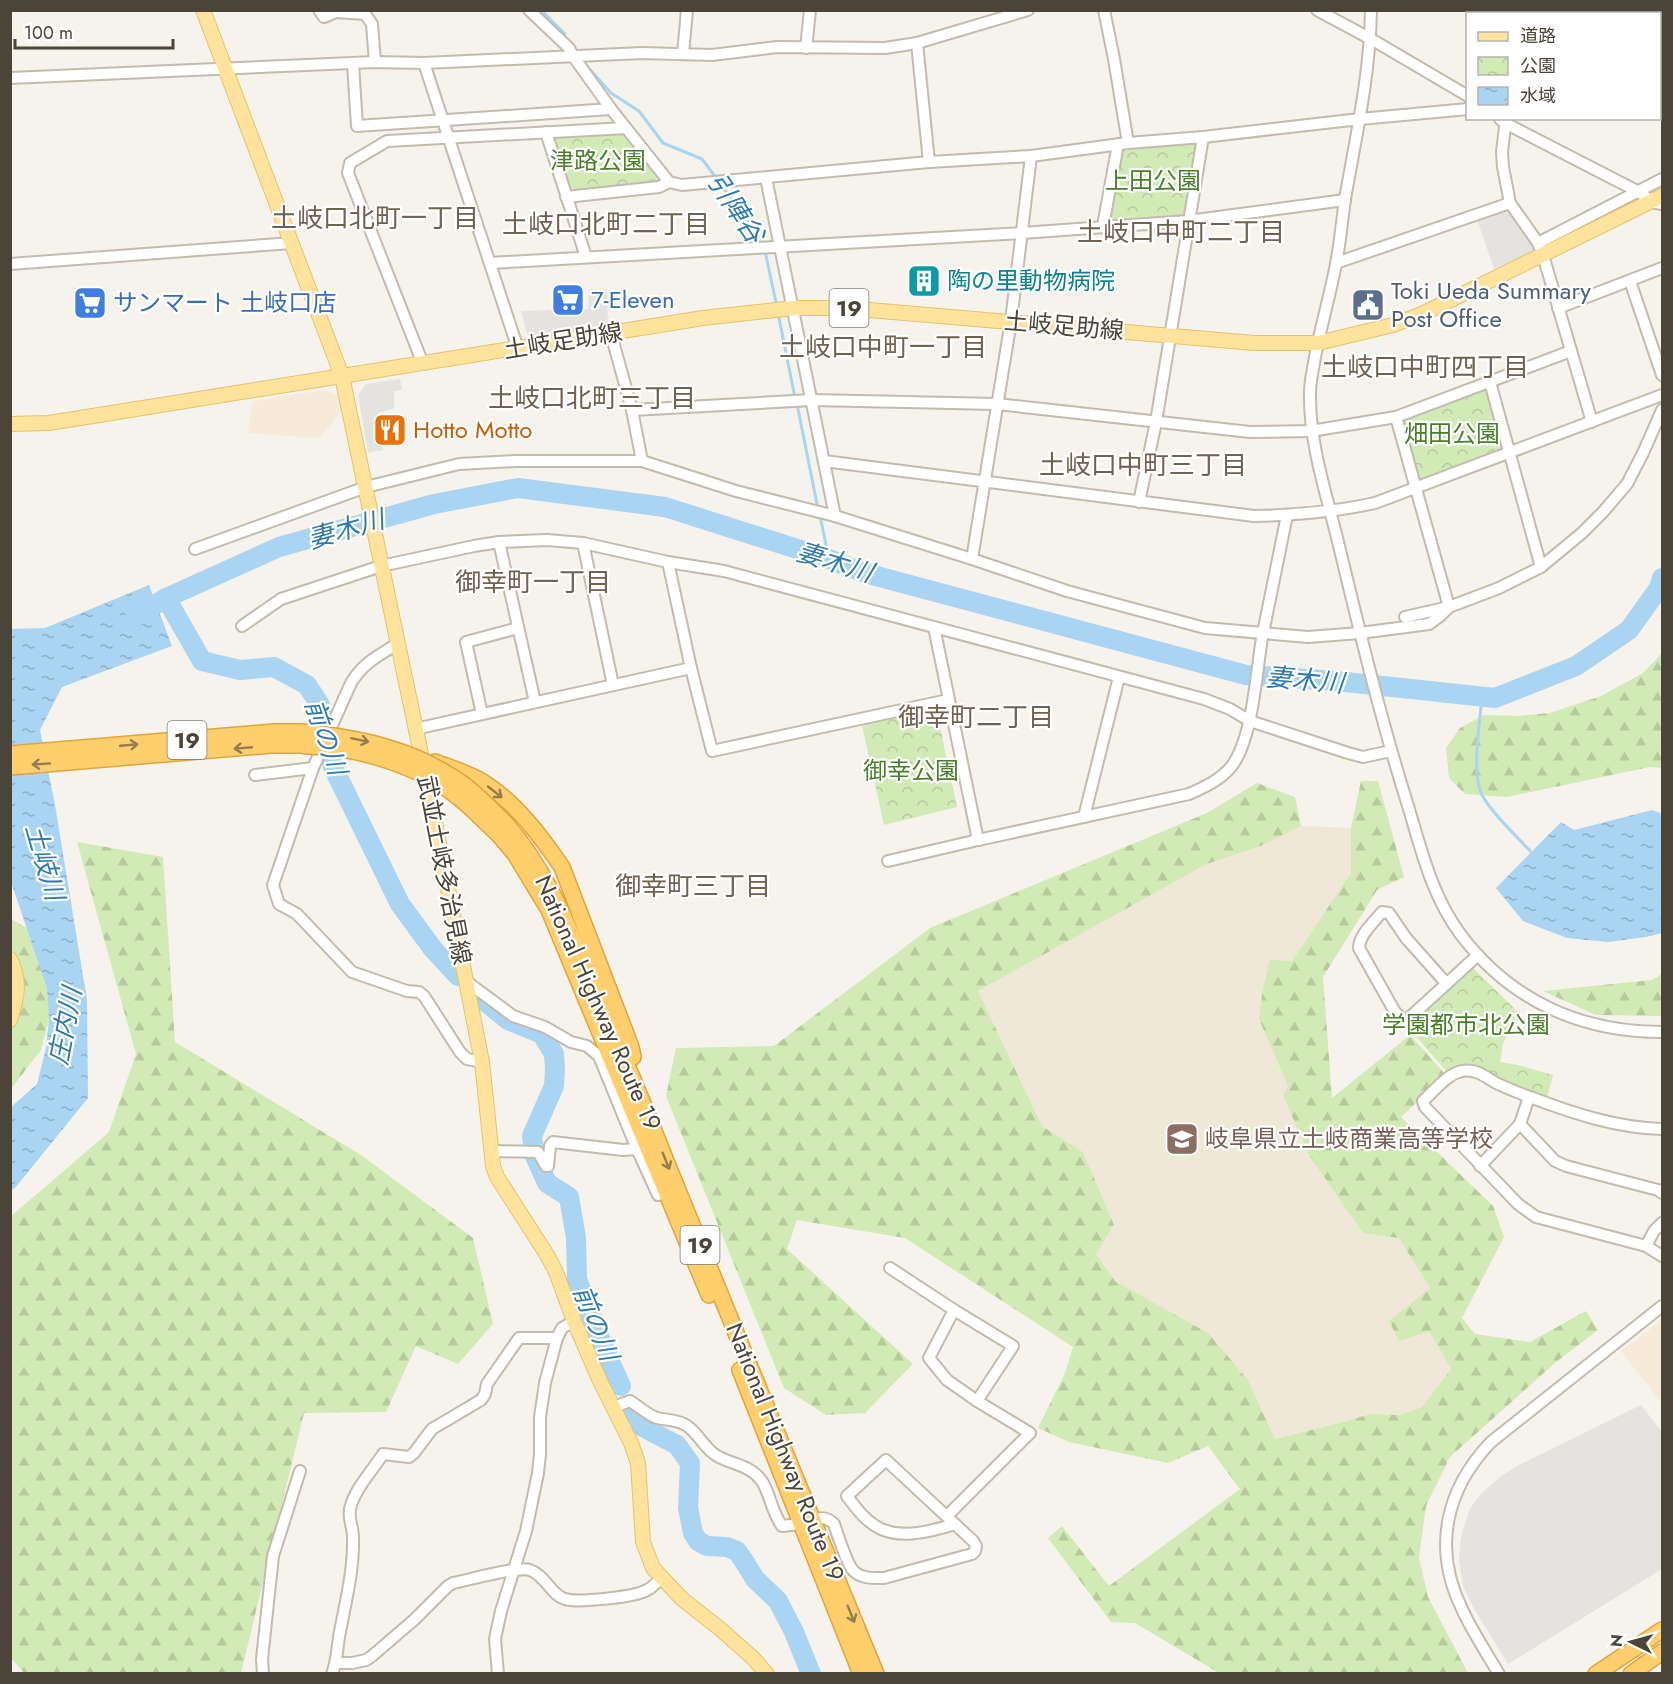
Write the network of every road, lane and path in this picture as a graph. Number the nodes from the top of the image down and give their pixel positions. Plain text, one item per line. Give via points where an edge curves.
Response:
1 (203, 10) edge
2 (320, 10) edge
3 (529, 10) edge
4 (687, 10) edge
5 (810, 10) edge
6 (1028, 10) edge
7 (1104, 10) edge
8 (1317, 10) edge
9 (1371, 10) edge
10 (1371, 39) junction
11 (917, 43) junction
12 (806, 48) junction
13 (683, 54) junction
14 (573, 56) junction
15 (375, 62) junction
16 (424, 63) junction
17 (353, 64) junction
18 (226, 69) junction
19 (10, 78) edge
20 (1466, 95) edge
21 (611, 109) junction
22 (1466, 109) edge
23 (1360, 119) junction
24 (441, 120) junction
25 (1504, 120) edge
26 (626, 128) junction
27 (546, 132) junction
28 (1203, 137) junction
29 (448, 138) junction
30 (1123, 144) junction
31 (1031, 156) junction
32 (929, 162) junction
33 (766, 178) junction
34 (1662, 179) edge
35 (669, 182) junction
36 (1637, 191) junction
37 (566, 197) junction
38 (1345, 200) junction
39 (1658, 200) edge
40 (1510, 203) junction
41 (1188, 221) junction
42 (1103, 226) junction
43 (1022, 233) junction
44 (292, 243) junction
45 (781, 248) junction
46 (1540, 249) junction
47 (586, 257) junction
48 (1336, 262) junction
49 (490, 263) junction
50 (10, 264) edge
51 (1662, 267) edge
52 (1630, 281) junction
53 (794, 308) junction
54 (1558, 308) junction
55 (1011, 321) junction
56 (610, 334) junction
57 (1172, 336) junction
58 (1318, 343) junction
59 (518, 349) junction
60 (1571, 351) junction
61 (423, 364) junction
62 (1662, 375) edge
63 (342, 376) junction
64 (1490, 382) junction
65 (1662, 395) edge
66 (812, 400) junction
67 (997, 404) junction
68 (632, 410) junction
69 (1662, 410) edge
70 (1396, 417) junction
71 (1156, 422) junction
72 (1592, 422) junction
73 (10, 423) edge
74 (1311, 431) junction
75 (1509, 452) junction
76 (642, 461) junction
77 (824, 461) junction
78 (985, 482) junction
79 (1416, 487) junction
80 (366, 490) junction
81 (1139, 502) junction
82 (1331, 511) junction
83 (1287, 515) junction
84 (835, 516) junction
85 (499, 542) junction
86 (583, 543) junction
87 (195, 549) dead end
88 (972, 559) junction
89 (668, 562) junction
90 (380, 564) junction
91 (1541, 567) junction
92 (1449, 607) junction
93 (1405, 617) dead end
94 (242, 626) dead end
95 (934, 627) junction
96 (518, 628) junction
97 (1263, 637) junction
98 (1361, 638) junction
99 (397, 644) junction
100 (691, 668) junction
101 (1119, 678) junction
102 (613, 685) junction
103 (948, 700) junction
104 (535, 702) junction
105 (482, 714) junction
106 (1251, 715) junction
107 (415, 729) junction
108 (1391, 751) junction
109 (10, 753) edge
110 (72, 756) junction
111 (423, 764) junction
112 (10, 767) edge
113 (313, 768) junction
114 (255, 775) dead end
115 (1084, 817) junction
116 (503, 830) junction
117 (978, 840) junction
118 (888, 861) dead end
119 (1478, 955) junction
120 (10, 959) edge
121 (466, 981) junction
122 (1446, 983) junction
123 (10, 1020) edge
124 (1662, 1032) edge
125 (482, 1062) junction
126 (640, 1096) junction
127 (1529, 1097) junction
128 (1520, 1124) junction
129 (1662, 1129) edge
130 (637, 1149) junction
131 (492, 1151) junction
132 (1480, 1166) junction
133 (666, 1193) junction
134 (1662, 1193) edge
135 (1662, 1223) edge
136 (1646, 1246) junction
137 (1662, 1257) edge
138 (890, 1268) dead end
139 (1662, 1306) edge
140 (954, 1310) junction
141 (574, 1321) junction
142 (557, 1338) junction
143 (977, 1401) junction
144 (614, 1407) junction
145 (300, 1472) dead end
146 (951, 1520) junction
147 (807, 1522) junction
148 (514, 1570) junction
149 (661, 1578) junction
150 (1662, 1630) edge
151 (1662, 1652) edge
152 (334, 1668) edge
153 (262, 1674) edge
154 (498, 1674) edge
155 (767, 1674) edge
156 (861, 1674) edge
157 (876, 1674) edge
158 (1499, 1674) edge
159 (1596, 1674) edge
160 (1631, 1674) edge

1 - 18 main road, 武並土岐多治見線
2 - 15 street via 324,17 336,12 365,14 372,24
3 - 14 street
4 - 13 street
5 - 12 street
6 - 11 street
7 - 30 street via 1114,59
8 - 10 street
9 - 10 street
10 - 20 street
10 - 23 street
11 - 12 street via 885,48
11 - 32 street
12 - 13 street
13 - 14 street
14 - 16 street
14 - 21 street
15 - 16 street
15 - 17 street
16 - 24 street
17 - 18 street
17 - 24 street via 357,126
18 - 19 street
18 - 44 main road, 武並土岐多治見線
21 - 24 street
21 - 26 street
22 - 23 street
23 - 28 street
23 - 38 street
24 - 29 street
25 - 36 street
25 - 40 street via 1503,167
26 - 27 street
26 - 35 street
27 - 29 street
27 - 37 street
28 - 30 street
28 - 41 street
29 - 49 street
29 - 61 street via 387,141 350,163 348,173
30 - 31 street
30 - 42 street
31 - 32 street
31 - 43 street
32 - 33 street
33 - 35 street via 682,185
33 - 45 street
34 - 36 street
35 - 37 street via 658,187
36 - 39 street
36 - 46 street
37 - 47 street
38 - 41 street
38 - 48 street
39 - 46 main road, 土岐足助線 / 19
40 - 46 street
40 - 48 street
41 - 42 street
41 - 57 street
42 - 43 street
43 - 45 street
43 - 55 street
44 - 50 street
44 - 63 main road, 武並土岐多治見線
45 - 47 street
45 - 53 street
46 - 54 street
46 - 58 main road, 土岐足助線 / 19 via 1422,314
47 - 49 street
48 - 58 street
49 - 59 street
51 - 52 street
52 - 54 street
52 - 62 street
53 - 55 main road, 土岐足助線 / 19 via 846,308
53 - 56 main road, 土岐足助線 / 19
53 - 66 street
54 - 60 street
55 - 57 main road, 土岐足助線 / 19
55 - 67 street
56 - 59 main road, 土岐足助線 / 19
56 - 68 street
57 - 58 main road, 土岐足助線 / 19 via 1254,343
57 - 71 street
58 - 74 street via 1310,389
59 - 61 main road, 土岐足助線 / 19
60 - 64 street
60 - 72 street
61 - 63 main road, 土岐足助線 / 19
63 - 73 main road, 土岐足助線 / 19 via 49,423
63 - 80 main road, 武並土岐多治見線
64 - 70 street
64 - 75 street
65 - 72 street
66 - 67 street
66 - 68 street
66 - 77 street
67 - 71 street
67 - 78 street
68 - 76 street
69 - 91 street via 1627,484 1582,533
70 - 74 street
70 - 79 street
71 - 74 street via 1250,432
71 - 81 street
72 - 75 street
74 - 82 street
75 - 79 street
75 - 91 street
76 - 80 street via 459,464
76 - 84 street via 736,491
77 - 78 street
77 - 84 street
78 - 81 street
78 - 88 street
79 - 82 street via 1375,503
79 - 92 street
80 - 87 street
80 - 90 main road, 武並土岐多治見線
81 - 83 street via 1254,516
82 - 83 street
82 - 98 street
83 - 97 street
84 - 88 street
85 - 86 street
85 - 90 street
85 - 96 street
86 - 89 street
86 - 102 street
88 - 97 street via 1160,617
89 - 95 street via 724,571
89 - 100 street
90 - 94 street via 281,599
90 - 99 main road, 武並土岐多治見線
91 - 92 street
92 - 93 street
92 - 98 street via 1429,624
95 - 101 street
95 - 103 street
96 - 104 street
96 - 105 street via 466,642
97 - 98 street
97 - 106 street
98 - 108 street
99 - 107 main road, 武並土岐多治見線
99 - 113 street via 357,672
100 - 102 street
100 - 103 street via 712,751
101 - 106 street
101 - 115 street
102 - 104 street
103 - 117 street
104 - 105 street
105 - 107 street
106 - 108 street via 1355,755
106 - 115 street via 1232,766 1215,782 1189,794
107 - 111 main road, 武並土岐多治見線
108 - 119 street via 1435,889 1450,920
109 - 110 highway, National Highway Route 19 / 19
110 -> 112 highway, National Highway Route 19 / 19
110 - 116 highway, National Highway Route 19 / 19, bridge via 271,745 302,739 374,756 434,780
111 - 121 main road, 武並土岐多治見線
111 -> 126 highway via 435,762 482,782 526,819 562,867 631,1047
113 - 114 street
113 - 125 street via 273,885 279,904 297,914 352,972 424,996 460,1052 467,1059
115 - 117 street
116 - 126 highway, National Highway Route 19 / 19 via 524,845 559,904
116 - 133 highway, National Highway Route 19 / 19 via 549,910
117 - 118 street
119 - 122 street
119 - 124 street via 1517,989 1548,1008 1604,1027
120 - 123 main road via 17,981 17,999
121 - 125 main road, 武並土岐多治見線
121 - 130 street via 513,1016 593,1050 599,1056
122 - 122 street via 1404,1020 1395,1012 1359,948 1361,938 1382,912 1389,913 1406,939
125 - 131 main road, 武並土岐多治見線
126 -> 147 highway, National Highway Route 19 / 19
127 - 128 street
127 - 129 street via 1620,1125
127 - 132 street via 1483,1074 1464,1070 1453,1074 1423,1101
128 - 132 street
128 - 134 street via 1555,1161
130 - 131 street via 553,1142 549,1166 535,1152
130 - 133 street via 658,1195
131 - 141 main road, 武並土岐多治見線 via 497,1177 547,1254
132 - 136 street via 1536,1217
133 - 147 highway, National Highway Route 19 / 19
135 - 136 street
136 - 137 street
138 - 140 street
139 - 158 street via 1491,1442 1476,1457 1457,1490 1446,1529 1448,1570 1462,1609
140 - 143 street via 928,1358 947,1380
140 - 143 street via 1013,1346
141 - 142 street via 562,1328
141 - 144 main road, 武並土岐多治見線
142 - 148 street via 541,1406 538,1473
142 - 152 street via 519,1338 487,1384 481,1400 432,1429 409,1457 383,1454 355,1494 350,1519 350,1584
143 - 146 street via 1030,1433
144 - 147 street via 630,1401 655,1417 682,1423 710,1451 739,1464 761,1480 782,1526
144 - 149 main road, 武並土岐多治見線 via 638,1463 643,1542
145 - 153 street via 273,1556
146 - 146 street via 932,1531 909,1534 887,1530 860,1513 847,1496 886,1460
146 - 147 street via 973,1541 976,1546 972,1554 884,1578 871,1578 852,1570 830,1520
147 - 156 highway, National Highway Route 19 / 19
147 -> 157 highway, National Highway Route 19 / 19
148 - 149 street via 529,1570 544,1578 566,1600 619,1598 647,1591
148 - 152 street via 453,1583 368,1659
148 - 154 street via 495,1639
149 - 155 main road, 武並土岐多治見線
150 - 159 highway
151 - 160 highway

